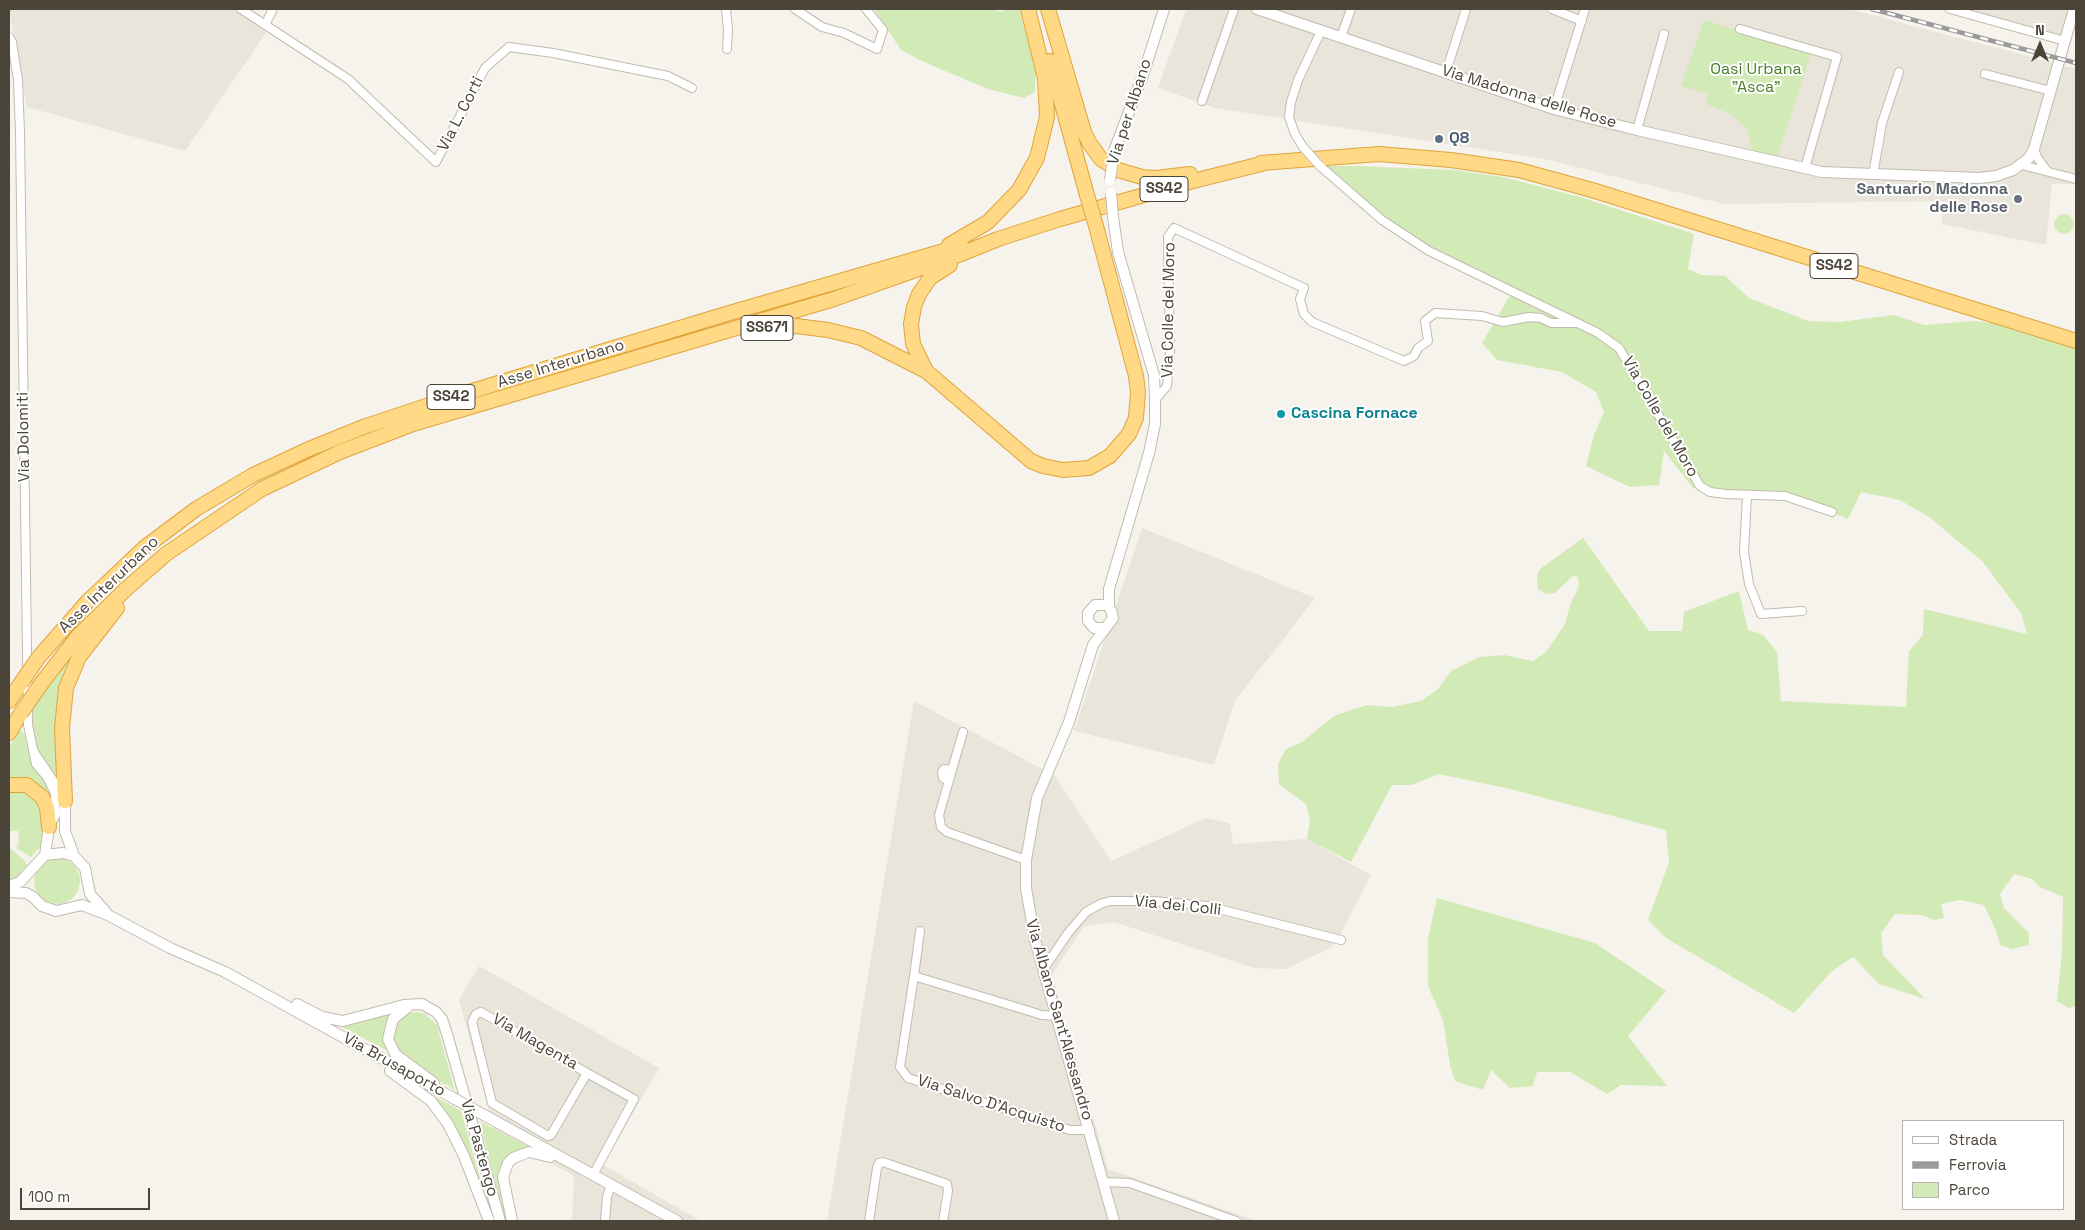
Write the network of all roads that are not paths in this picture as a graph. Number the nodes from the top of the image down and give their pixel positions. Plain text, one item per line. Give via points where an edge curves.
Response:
1 (241, 9) edge
2 (273, 9) edge
3 (726, 9) edge
4 (795, 9) edge
5 (866, 9) edge
6 (1028, 9) edge
7 (1037, 9) edge
8 (1048, 9) edge
9 (1164, 9) edge
10 (1234, 9) edge
11 (1257, 9) edge
12 (1350, 9) edge
13 (1466, 9) edge
14 (1552, 9) edge
15 (1585, 9) edge
16 (1950, 9) edge
17 (2074, 9) edge
18 (1980, 13) edge
19 (1582, 21) junction
20 (265, 26) junction
21 (1740, 29) dead end
22 (1321, 31) junction
23 (1664, 34) dead end
24 (9, 37) edge
25 (1342, 37) junction
26 (2065, 41) junction
27 (727, 49) dead end
28 (9, 54) edge
29 (16, 66) junction
30 (1446, 72) junction
31 (1899, 72) dead end
32 (1985, 74) dead end
33 (692, 88) dead end
34 (2051, 91) junction
35 (1202, 101) dead end
36 (1554, 109) junction
37 (1637, 130) junction
38 (2034, 149) junction
39 (1269, 162) junction
40 (2022, 165) junction
41 (1805, 168) junction
42 (2047, 171) junction
43 (1873, 175) junction
44 (2076, 179) edge
45 (1060, 219) junction
46 (998, 239) junction
47 (928, 254) junction
48 (1577, 323) junction
49 (2076, 340) edge
50 (604, 367) junction
51 (926, 371) junction
52 (1155, 400) junction
53 (1747, 496) junction
54 (1832, 512) dead end
55 (166, 554) junction
56 (1109, 589) junction
57 (1096, 604) junction
58 (1109, 607) junction
59 (1802, 611) dead end
60 (1090, 624) junction
61 (1105, 628) junction
62 (1093, 646) junction
63 (16, 681) edge
64 (9, 701) edge
65 (963, 732) dead end
66 (9, 734) edge
67 (32, 748) junction
68 (9, 785) edge
69 (65, 801) junction
70 (49, 826) junction
71 (45, 855) junction
72 (74, 856) junction
73 (1026, 860) junction
74 (30, 873) junction
75 (9, 886) edge
76 (87, 888) junction
77 (9, 892) edge
78 (33, 896) junction
79 (72, 908) junction
80 (108, 915) junction
81 (920, 931) dead end
82 (1341, 940) dead end
83 (1043, 970) junction
84 (914, 976) junction
85 (255, 988) junction
86 (415, 1004) junction
87 (1057, 1016) junction
88 (328, 1028) junction
89 (586, 1073) junction
90 (452, 1098) junction
91 (1090, 1130) junction
92 (588, 1172) junction
93 (1104, 1182) junction
94 (611, 1185) junction
95 (1227, 1220) edge
96 (489, 1221) edge
97 (500, 1221) edge
98 (512, 1221) edge
99 (605, 1221) edge
100 (673, 1221) edge
101 (869, 1221) edge
102 (943, 1221) edge
103 (1114, 1221) edge
104 (1236, 1221) edge

1 - 20 street, Via L. Corti
2 - 20 street
3 - 27 street
4 - 5 street via 822,27 877,49 883,30
6 - 47 highway via 1045,78 1047,117 1036,158 1019,190 988,222
7 - 51 highway, SS671, bridge via 1136,376 1137,412 1122,444 1110,456 1096,466 1063,470 1043,466 1021,453
8 - 39 highway via 1084,132 1108,165 1132,175 1156,178
9 - 52 street, Via per Albano, bridge via 1114,151 1110,180 1118,252 1154,375
10 - 35 street
11 - 22 street, Via Madonna delle Rose
12 - 25 street
13 - 30 street
14 - 19 street
15 - 19 street
16 - 18 street
17 - 26 street
18 - 26 street
19 - 36 street
20 - 33 street, Via L. Corti via 359,88 436,162 485,68 509,47 668,76
21 - 41 street via 1837,58
22 - 25 street, Via Madonna delle Rose
22 - 48 street, Via Colle del Moro, bridge via 1291,102 1289,117 1302,146 1382,220 1429,251
23 - 37 street
24 - 29 street, Via Dolomiti
25 - 30 street, Via Madonna delle Rose
26 - 34 street
28 - 29 street
29 - 67 street, Via Dolomiti via 20,141 28,725
30 - 36 street, Via Madonna delle Rose
31 - 43 street via 1882,123
32 - 34 street
34 - 38 street
36 - 37 street, Via Madonna delle Rose
37 - 41 street, Via Madonna delle Rose
38 - 40 street
38 - 42 street
39 - 45 highway, SS42 via 1193,180
39 - 49 highway, SS42 via 1379,154 1519,170
40 - 42 street
40 - 43 street, Via Madonna delle Rose via 1996,176 1979,178
41 - 43 street, Via Madonna delle Rose
42 - 44 street
45 - 46 highway, SS42
45 - 51 highway via 1050,231 963,259 930,278 916,300 911,324 913,344
46 - 47 highway, Asse Interurbano
46 - 50 highway, SS42 via 833,299
47 - 63 highway, Asse Interurbano / SS42, bridge via 450,398 317,446 253,475 196,509 144,548 87,602
48 - 52 street, Via Colle del Moro via 1529,317 1503,322 1482,316 1435,313 1425,321 1428,341 1418,348 1414,356 1404,361 1312,322 1304,314 1300,299 1304,288 1174,228 1168,237 1170,352 1167,386
48 - 53 street, Via Colle del Moro via 1619,348 1700,486 1710,492
50 - 51 highway, SS671 via 631,365 759,328 796,326 861,338
50 - 55 highway, Asse Interurbano / SS42 via 413,424 340,452 262,489
52 - 56 street via 1155,424 1149,453
53 - 54 street, Via Colle del Moro via 1785,496
53 - 59 street via 1744,552 1749,584 1761,614
55 - 66 highway, Asse Interurbano / SS42, bridge via 78,636 41,684
55 - 69 highway via 152,574 111,614 79,657 70,675 63,710
56 - 57 street
56 - 58 street
57 - 58 street
57 - 60 street via 1088,613
58 - 61 street via 1113,618
60 - 61 street via 1097,629
60 - 62 street, Via Albano Sant'Alessandro
61 - 62 street, Via Albano Sant'Alessandro
62 - 73 street, Via Albano Sant'Alessandro via 1069,722 1037,798
63 - 64 highway, Asse Interurbano / SS42
65 - 73 street via 939,815 941,827
67 - 69 street via 59,786
67 - 70 street via 36,764 55,793 56,815
68 - 70 highway via 27,785 38,792 47,807
69 - 72 street, Via Brusaporto via 65,831
70 - 71 street
71 - 72 street via 64,852
71 - 74 street
72 - 76 street, Via Brusaporto via 85,868
73 - 83 street, Via Albano Sant'Alessandro via 1028,910
74 - 75 street
74 - 78 street
76 - 79 street
76 - 80 street, Via Brusaporto
77 - 78 street, Via Brusaporto via 21,891
78 - 79 street, Via Brusaporto via 42,906 56,911
79 - 80 street, Via Brusaporto via 82,905
80 - 85 street, Via Brusaporto via 146,937
81 - 84 street, Via Salvo D'Acquisto
82 - 83 street, Via dei Colli via 1207,906 1110,901 1086,912
83 - 87 street, Via Albano Sant'Alessandro
84 - 87 street via 1042,1015
84 - 91 street, Via Salvo D'Acquisto via 900,1058 900,1067 908,1078 1070,1130
85 - 86 street via 343,1022
85 - 88 street, Via Brusaporto
86 - 90 street via 393,1018 388,1032 390,1048
86 - 97 street, Via Pastengo via 428,1006 442,1019
87 - 91 street, Via Albano Sant'Alessandro
88 - 90 street, Via Brusaporto
88 - 96 street via 351,1048 399,1076 431,1101 448,1124 464,1156
89 - 89 street, Via Magenta via 486,1014 481,1012 474,1017 472,1022 492,1104 548,1136 554,1132
89 - 92 street, Via Magenta via 634,1099
90 - 92 street, Via Brusaporto, bridge
91 - 93 street, Via Albano Sant'Alessandro
92 - 94 street, Via Brusaporto
92 - 98 street via 537,1153 529,1152 514,1158 504,1170 503,1178
93 - 95 street via 1130,1183
93 - 103 street, Via Albano Sant'Alessandro
94 - 99 street
94 - 100 street, Via Brusaporto
95 - 104 street
101 - 102 street via 879,1164 883,1162 947,1184

